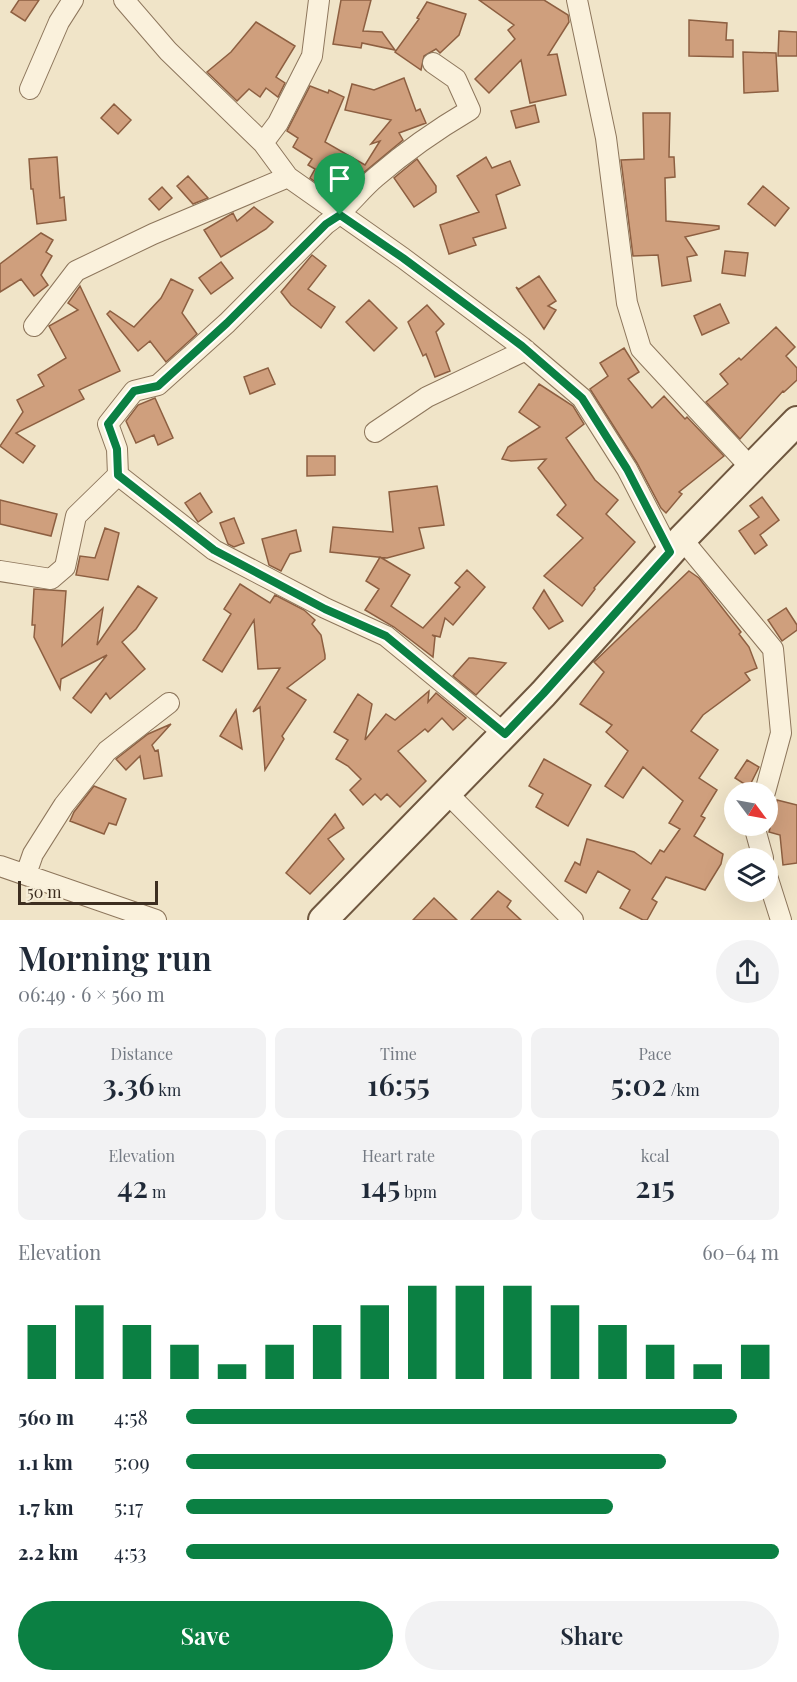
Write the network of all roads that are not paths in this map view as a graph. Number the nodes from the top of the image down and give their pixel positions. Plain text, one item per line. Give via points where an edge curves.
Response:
1 (73, 0) edge
2 (124, 0) edge
3 (319, 0) edge
4 (577, 0) edge
5 (433, 63) dead end
6 (30, 89) dead end
7 (263, 143) junction
8 (288, 177) junction
9 (340, 215) junction
10 (33, 326) dead end
11 (526, 350) junction
12 (797, 421) edge
13 (375, 432) dead end
14 (752, 469) junction
15 (118, 475) junction
16 (676, 545) junction
17 (0, 571) edge
18 (169, 703) dead end
19 (505, 734) junction
20 (768, 782) edge
21 (447, 793) junction
22 (0, 866) edge
23 (26, 874) junction
24 (775, 902) edge
25 (156, 920) edge
26 (323, 920) edge
27 (573, 920) edge
28 (781, 920) edge

1 - 6 street via 59,22
2 - 7 street via 168,51
3 - 7 street via 312,56 278,123
4 - 14 street via 606,138 627,303 641,349
5 - 9 street via 456,79 470,110 426,136 374,179
7 - 8 street
8 - 9 street
8 - 10 street via 76,271
9 - 11 street
9 - 15 street via 326,224 158,386 134,391 115,413 108,424 117,449
11 - 13 street via 427,397
11 - 16 street via 582,398
12 - 14 street
14 - 16 street
15 - 17 street via 76,516 65,567 51,579
15 - 19 street via 214,550 325,609 386,636
16 - 19 street
16 - 20 street via 773,649 782,733
18 - 23 street via 106,751 64,805 33,854
19 - 21 street
21 - 26 street
21 - 27 street
22 - 23 street
23 - 25 street
24 - 28 street

